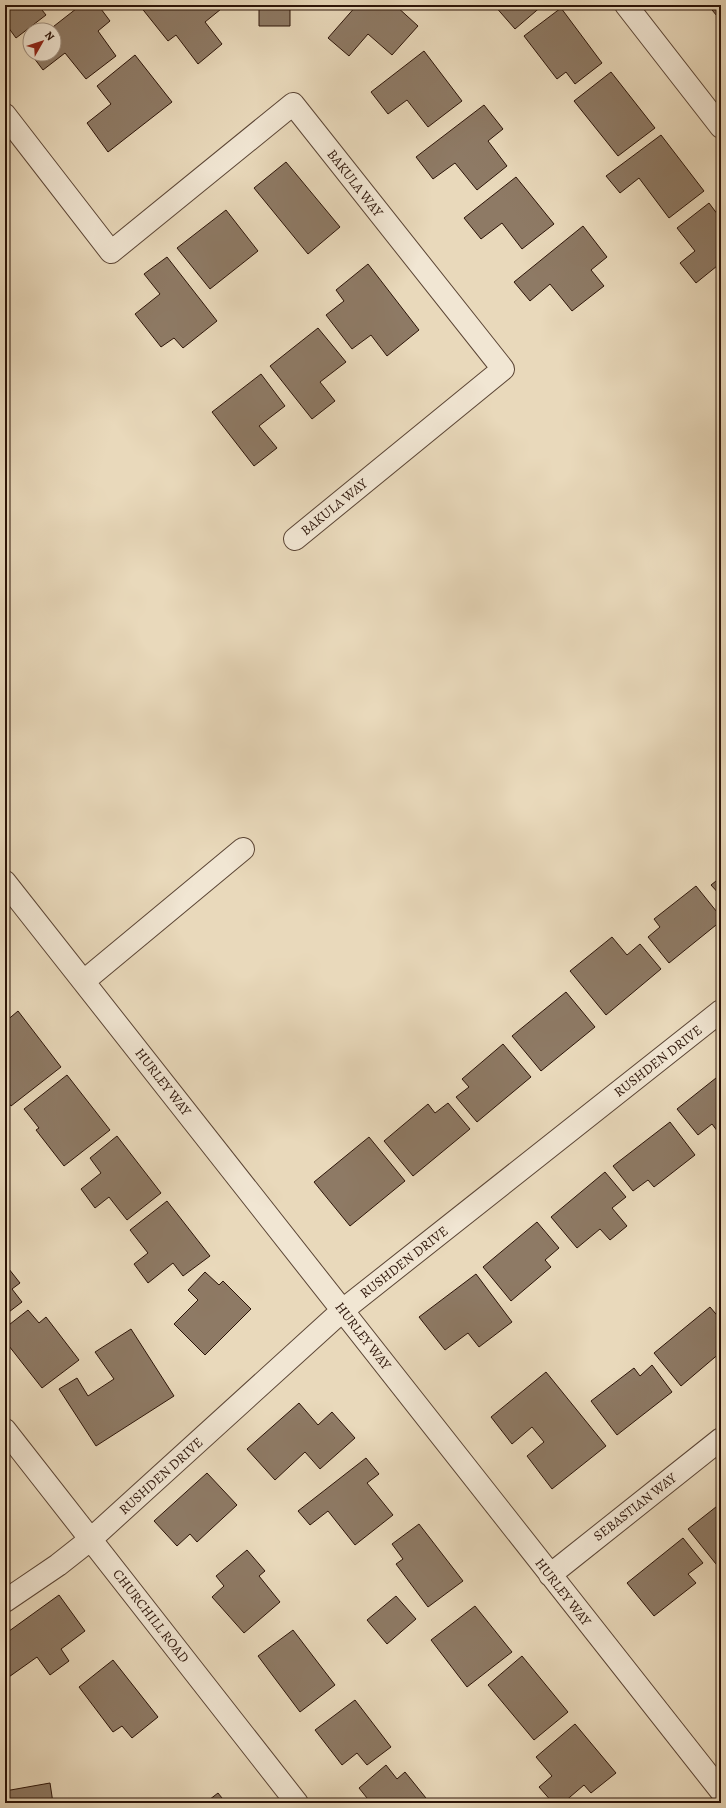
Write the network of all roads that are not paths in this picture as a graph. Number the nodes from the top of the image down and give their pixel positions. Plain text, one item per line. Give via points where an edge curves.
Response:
1 (626, 5) edge
2 (5, 116) edge
3 (721, 127) edge
4 (295, 539) dead end
5 (243, 849) dead end
6 (5, 882) edge
7 (84, 981) junction
8 (721, 1011) edge
9 (343, 1310) junction
10 (5, 1430) edge
11 (721, 1439) edge
12 (91, 1539) junction
13 (550, 1575) junction
14 (5, 1601) edge
15 (721, 1791) edge
16 (297, 1803) edge

1 - 3 street
2 - 4 street, BAKULA WAY via 111,252 293,104 503,369
5 - 7 street
6 - 7 street, HURLEY WAY
7 - 9 street, HURLEY WAY
8 - 9 street, RUSHDEN DRIVE
9 - 12 street, RUSHDEN DRIVE
9 - 13 street, HURLEY WAY
10 - 12 street, CHURCHILL ROAD
11 - 13 street, SEBASTIAN WAY
12 - 14 street, RUSHDEN DRIVE
12 - 16 street, CHURCHILL ROAD
13 - 15 street, HURLEY WAY

